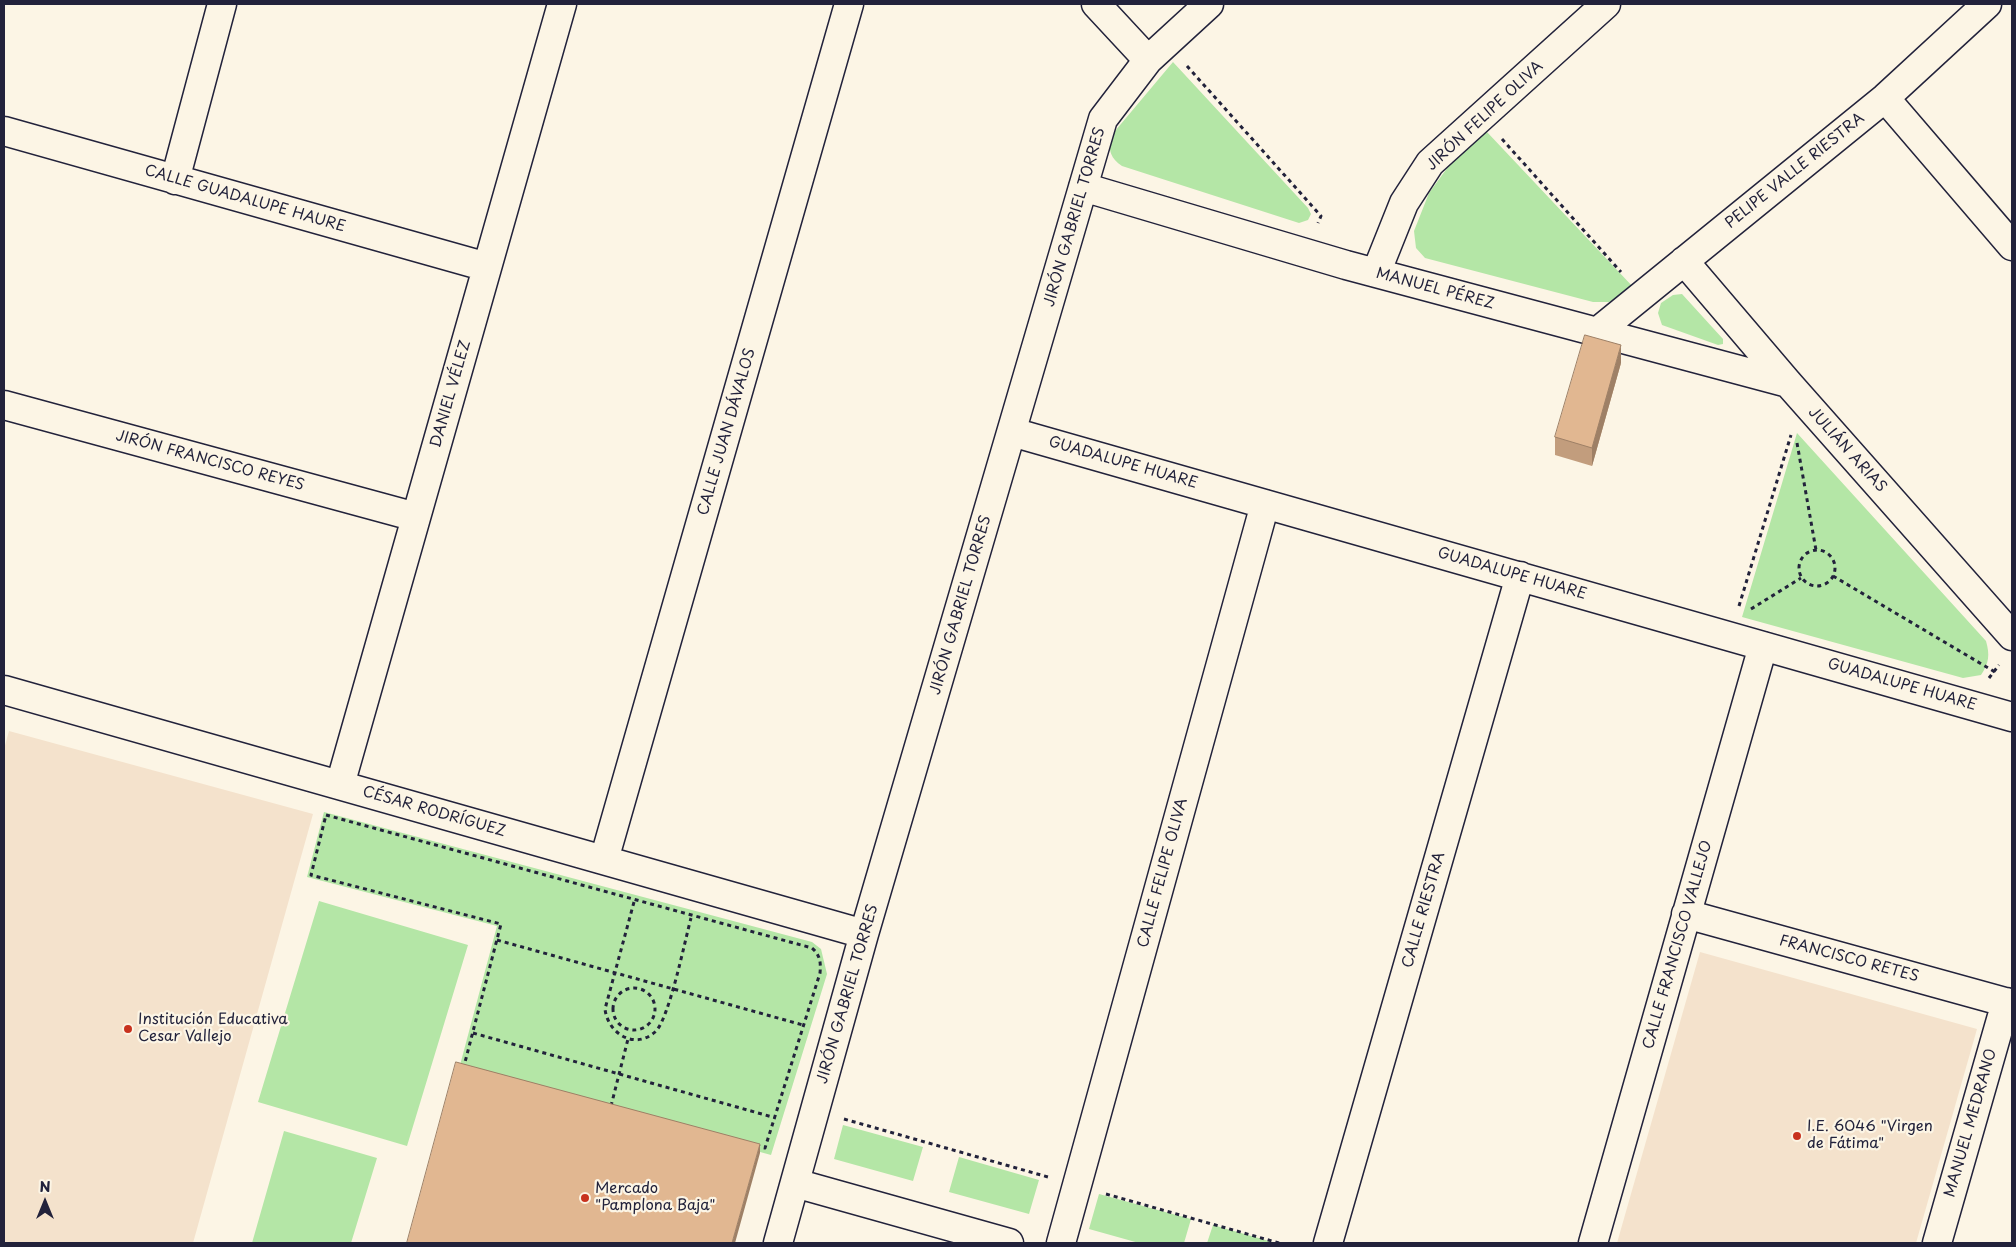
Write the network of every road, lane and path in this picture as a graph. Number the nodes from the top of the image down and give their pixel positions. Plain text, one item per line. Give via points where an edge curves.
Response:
1 (222, 4) edge
2 (562, 4) edge
3 (849, 4) edge
4 (1096, 4) edge
5 (1209, 4) edge
6 (1606, 4) edge
7 (1987, 4) edge
8 (1158, 51) junction
9 (1885, 98) junction
10 (1482, 116) junction
11 (4, 131) edge
12 (175, 180) junction
13 (1083, 186) junction
14 (2012, 246) edge
15 (1306, 253) junction
16 (1684, 261) junction
17 (487, 267) junction
18 (1376, 274) junction
19 (1642, 295) junction
20 (1597, 332) junction
21 (1795, 402) junction
22 (4, 405) edge
23 (1012, 432) junction
24 (1265, 504) junction
25 (416, 517) junction
26 (1816, 550) junction
27 (1520, 576) junction
28 (1833, 576) junction
29 (1801, 578) junction
30 (1732, 628) junction
31 (1763, 646) junction
32 (2006, 646) edge
33 (1995, 672) junction
34 (1986, 680) dead end
35 (4, 690) edge
36 (2012, 716) edge
37 (340, 785) junction
38 (604, 860) junction
39 (635, 899) junction
40 (1686, 914) junction
41 (692, 915) junction
42 (864, 934) junction
43 (497, 940) junction
44 (615, 972) junction
45 (672, 989) junction
46 (2009, 1003) edge
47 (803, 1025) junction
48 (639, 1029) joint
49 (473, 1034) junction
50 (628, 1039) junction
51 (619, 1074) junction
52 (611, 1107) junction
53 (774, 1118) junction
54 (810, 1128) junction
55 (795, 1183) junction
56 (778, 1243) edge
57 (1009, 1243) edge
58 (1061, 1243) edge
59 (1328, 1243) edge
60 (1593, 1243) edge
61 (1937, 1243) edge

1 - 12 street
2 - 17 street, DANIEL VÉLEZ
3 - 38 street, CALLE JUAN DÁVALOS
4 - 8 street
5 - 8 street, JIRÓN GABRIEL TORRES
6 - 10 street, JIRÓN FELIPE OLIVA
7 - 9 street, PELIPE VALLE RIESTRA
8 - 13 street, JIRÓN GABRIEL TORRES via 1103,119
8 - 15 path via 1321,216
9 - 14 street
9 - 16 street, PELIPE VALLE RIESTRA
10 - 18 street, JIRÓN FELIPE OLIVA via 1430,163 1404,203
10 - 19 path
11 - 12 street, CALLE GUADALUPE HAURE
12 - 17 street, CALLE GUADALUPE HAURE
13 - 15 street, MANUEL PÉREZ
13 - 23 street, JIRÓN GABRIEL TORRES
15 - 18 street, MANUEL PÉREZ
16 - 19 street, PELIPE VALLE RIESTRA
16 - 21 street, JULIÁN ARIAS
17 - 25 street, DANIEL VÉLEZ
18 - 20 street, MANUEL PÉREZ
19 - 20 street, PELIPE VALLE RIESTRA
20 - 21 street, MANUEL PÉREZ
21 - 26 path
21 - 30 path
21 - 32 street, JULIÁN ARIAS
22 - 25 street, JIRÓN FRANCISCO REYES
23 - 24 street, GUADALUPE HUARE
23 - 42 street, JIRÓN GABRIEL TORRES
24 - 27 street, GUADALUPE HUARE
24 - 58 street, CALLE FELIPE OLIVA
25 - 37 street, DANIEL VÉLEZ
26 - 28 path via 1832,558
26 - 29 path via 1801,560
27 - 30 street, GUADALUPE HUARE
27 - 59 street, CALLE RIESTRA
28 - 29 path via 1818,586
28 - 33 path
29 - 30 path
30 - 31 street, GUADALUPE HUARE
31 - 36 street, GUADALUPE HUARE
31 - 40 street, CALLE FRANCISCO VALLEJO
32 - 33 path
33 - 34 path
35 - 37 street, CÉSAR RODRÍGUEZ
37 - 38 street, CÉSAR RODRÍGUEZ
38 - 42 street, CÉSAR RODRÍGUEZ
39 - 41 path
39 - 43 path via 326,815 311,875 501,924
39 - 44 path
40 - 46 street, FRANCISCO RETES
40 - 60 street, CALLE FRANCISCO VALLEJO
41 - 45 path
41 - 47 path via 812,948 818,953 820,973
42 - 54 street, JIRÓN GABRIEL TORRES
43 - 44 path
43 - 49 path
44 - 45 path
44 - 50 path via 605,1009 606,1019 611,1028
45 - 47 path
45 - 50 path via 663,1024 656,1032 647,1038
46 - 61 street, MANUEL MEDRANO
47 - 53 path
48 - 48 path via 651,1021 654,1002 646,991 626,989 616,998 614,1012 620,1024
49 - 51 path
49 - 52 path via 464,1066
50 - 51 path
51 - 52 path
51 - 53 path
52 - 53 path via 765,1148
53 - 54 path
54 - 55 street, JIRÓN GABRIEL TORRES
55 - 56 street, JIRÓN GABRIEL TORRES
55 - 57 street

